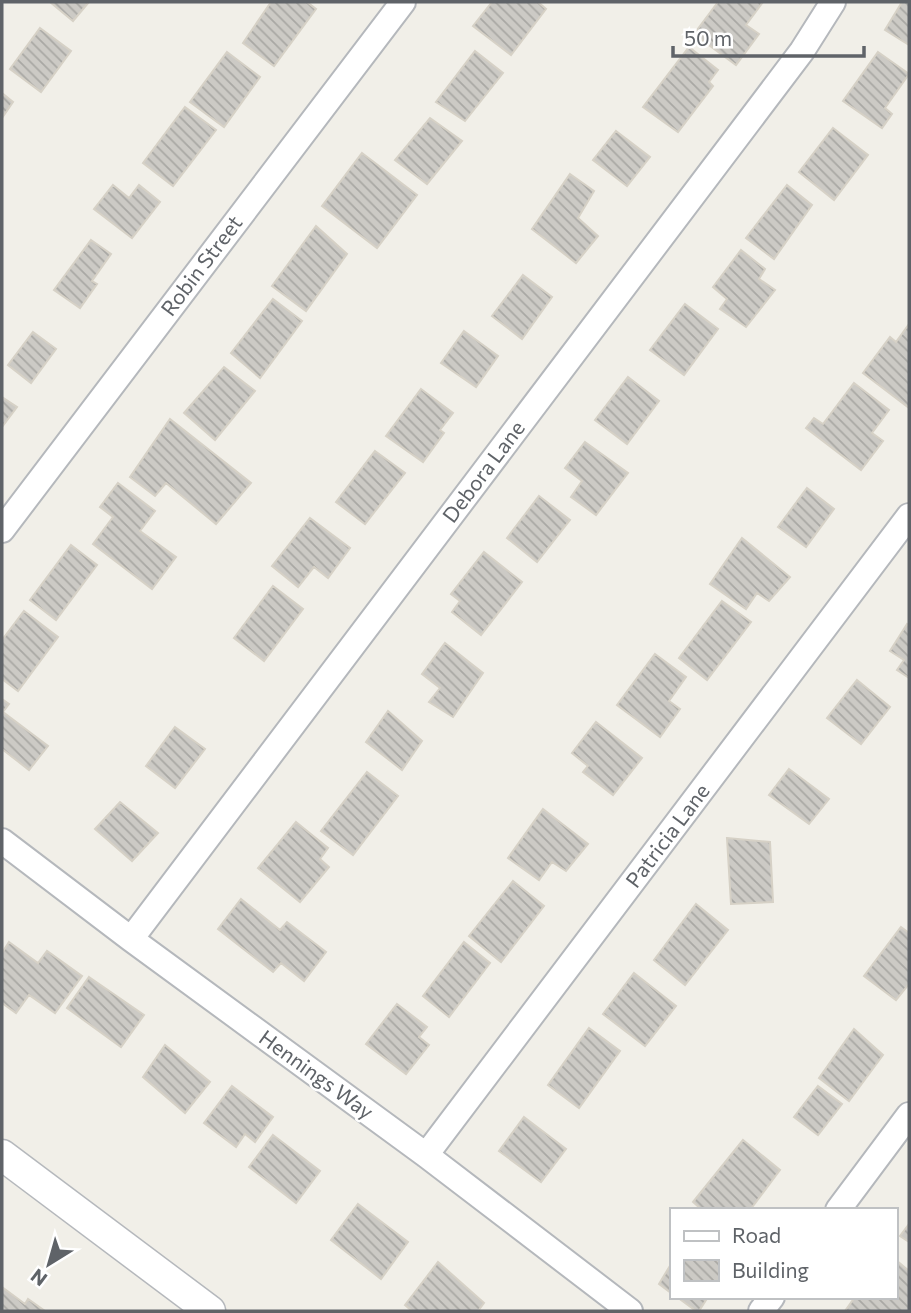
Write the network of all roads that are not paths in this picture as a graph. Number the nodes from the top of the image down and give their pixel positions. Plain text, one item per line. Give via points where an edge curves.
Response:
1 (402, 2) edge
2 (833, 2) edge
3 (909, 516) edge
4 (2, 530) edge
5 (2, 841) edge
6 (131, 939) junction
7 (909, 1115) edge
8 (2, 1155) edge
9 (426, 1155) junction
10 (839, 1208) edge
11 (210, 1311) edge
12 (630, 1311) edge

1 - 4 street, Robin Street
2 - 6 street, Debora Lane via 802,51
3 - 9 street, Patricia Lane
5 - 6 street, Hennings Way
6 - 9 street, Hennings Way
7 - 10 street
8 - 11 street
9 - 12 street, Hennings Way

